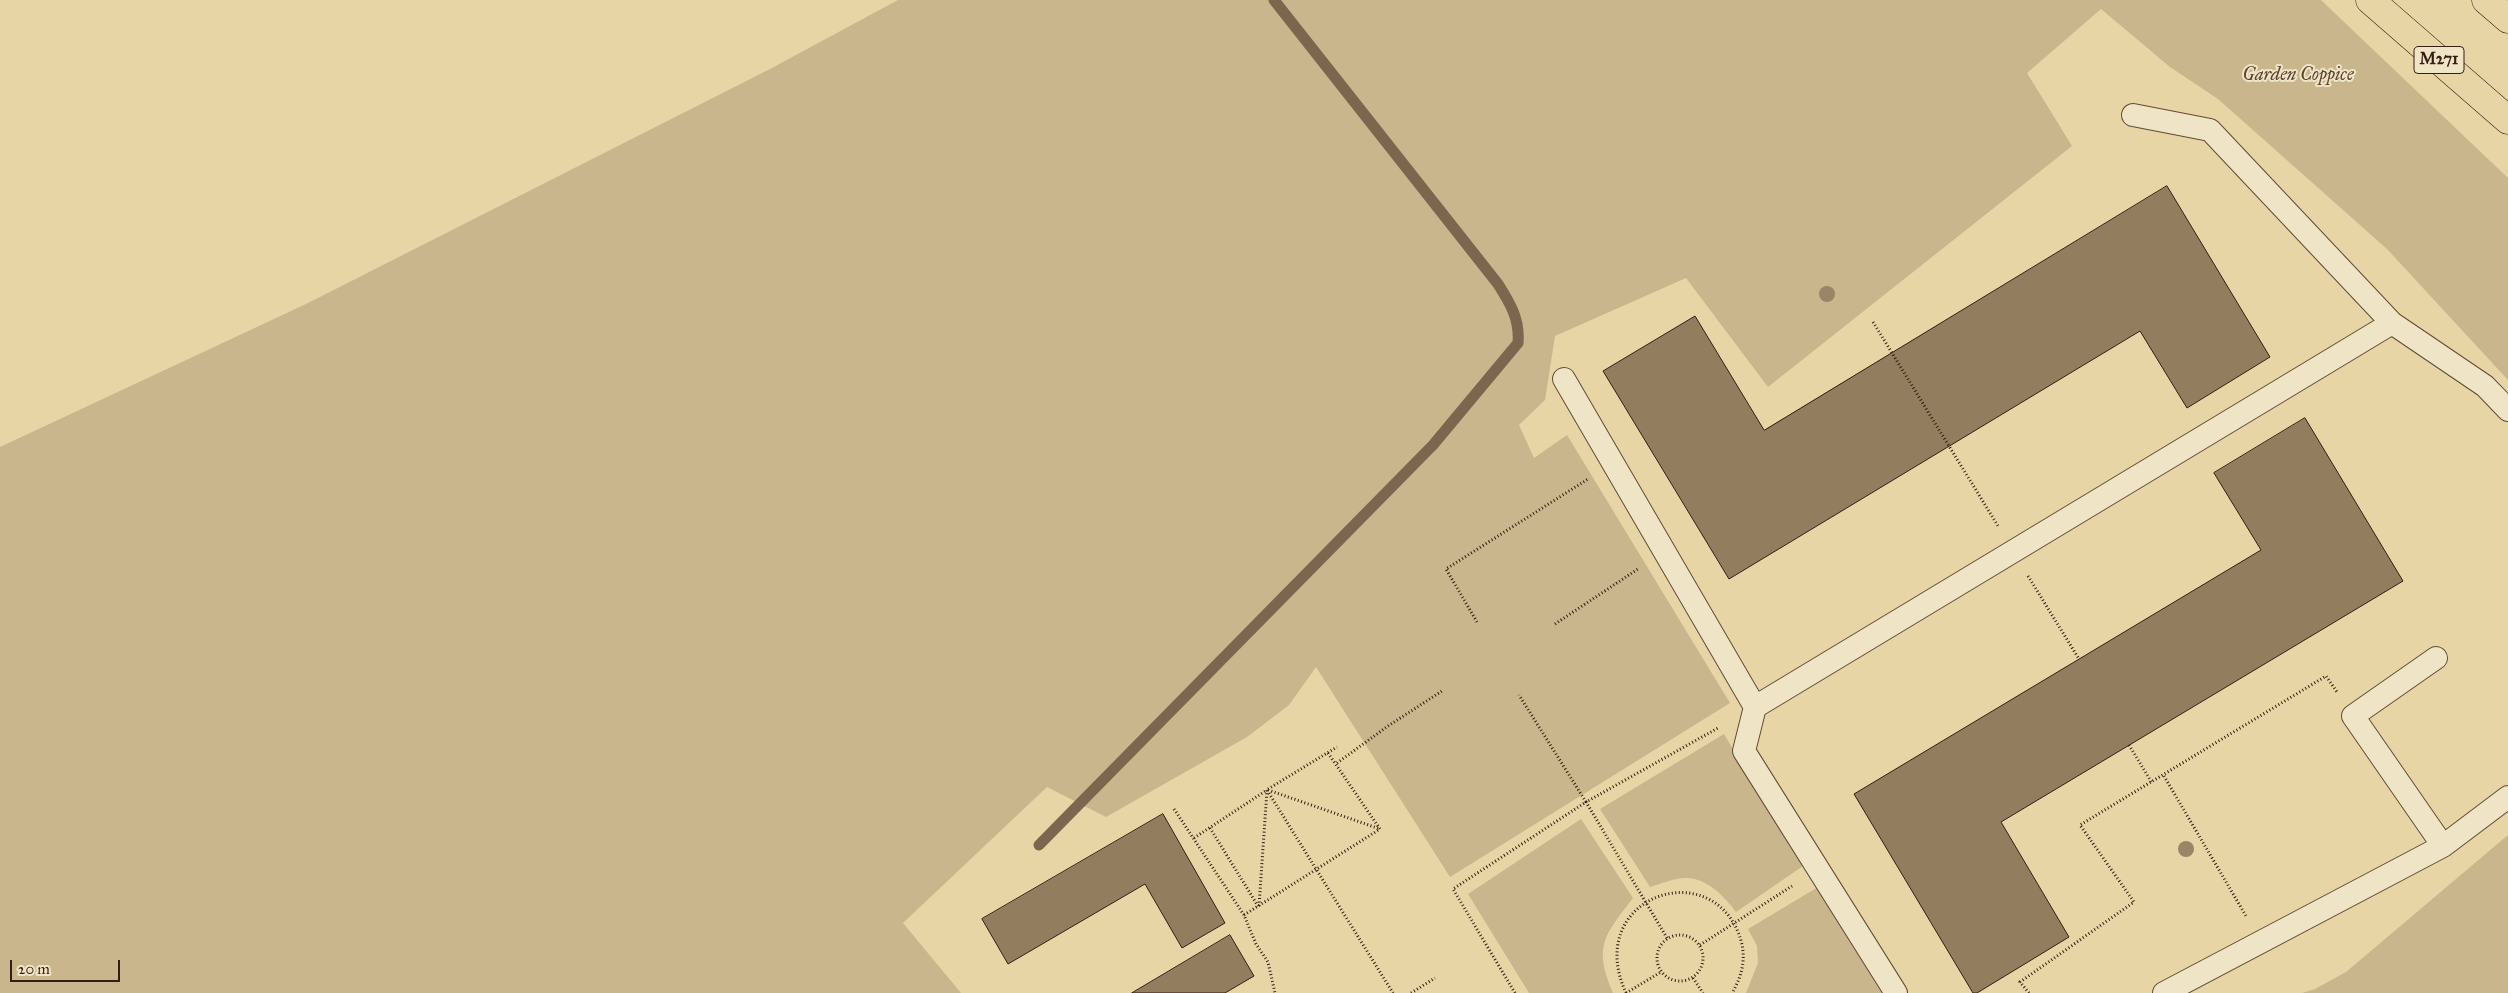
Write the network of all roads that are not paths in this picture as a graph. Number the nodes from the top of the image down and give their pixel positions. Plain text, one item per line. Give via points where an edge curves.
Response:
1 (2370, 0) edge
2 (2486, 0) edge
3 (2508, 19) edge
4 (2134, 115) dead end
5 (2508, 120) edge
6 (2392, 323) junction
7 (1564, 379) dead end
8 (2508, 410) edge
9 (2436, 658) dead end
10 (1755, 707) junction
11 (2508, 797) edge
12 (2443, 846) junction
13 (1896, 993) edge
14 (2164, 993) edge

1 - 5 highway, M271
2 - 3 highway
4 - 6 lane via 2210,130
6 - 8 lane via 2485,386
6 - 10 lane
7 - 10 lane
9 - 12 lane via 2353,716
10 - 13 lane via 1744,750
11 - 12 lane
12 - 14 lane

